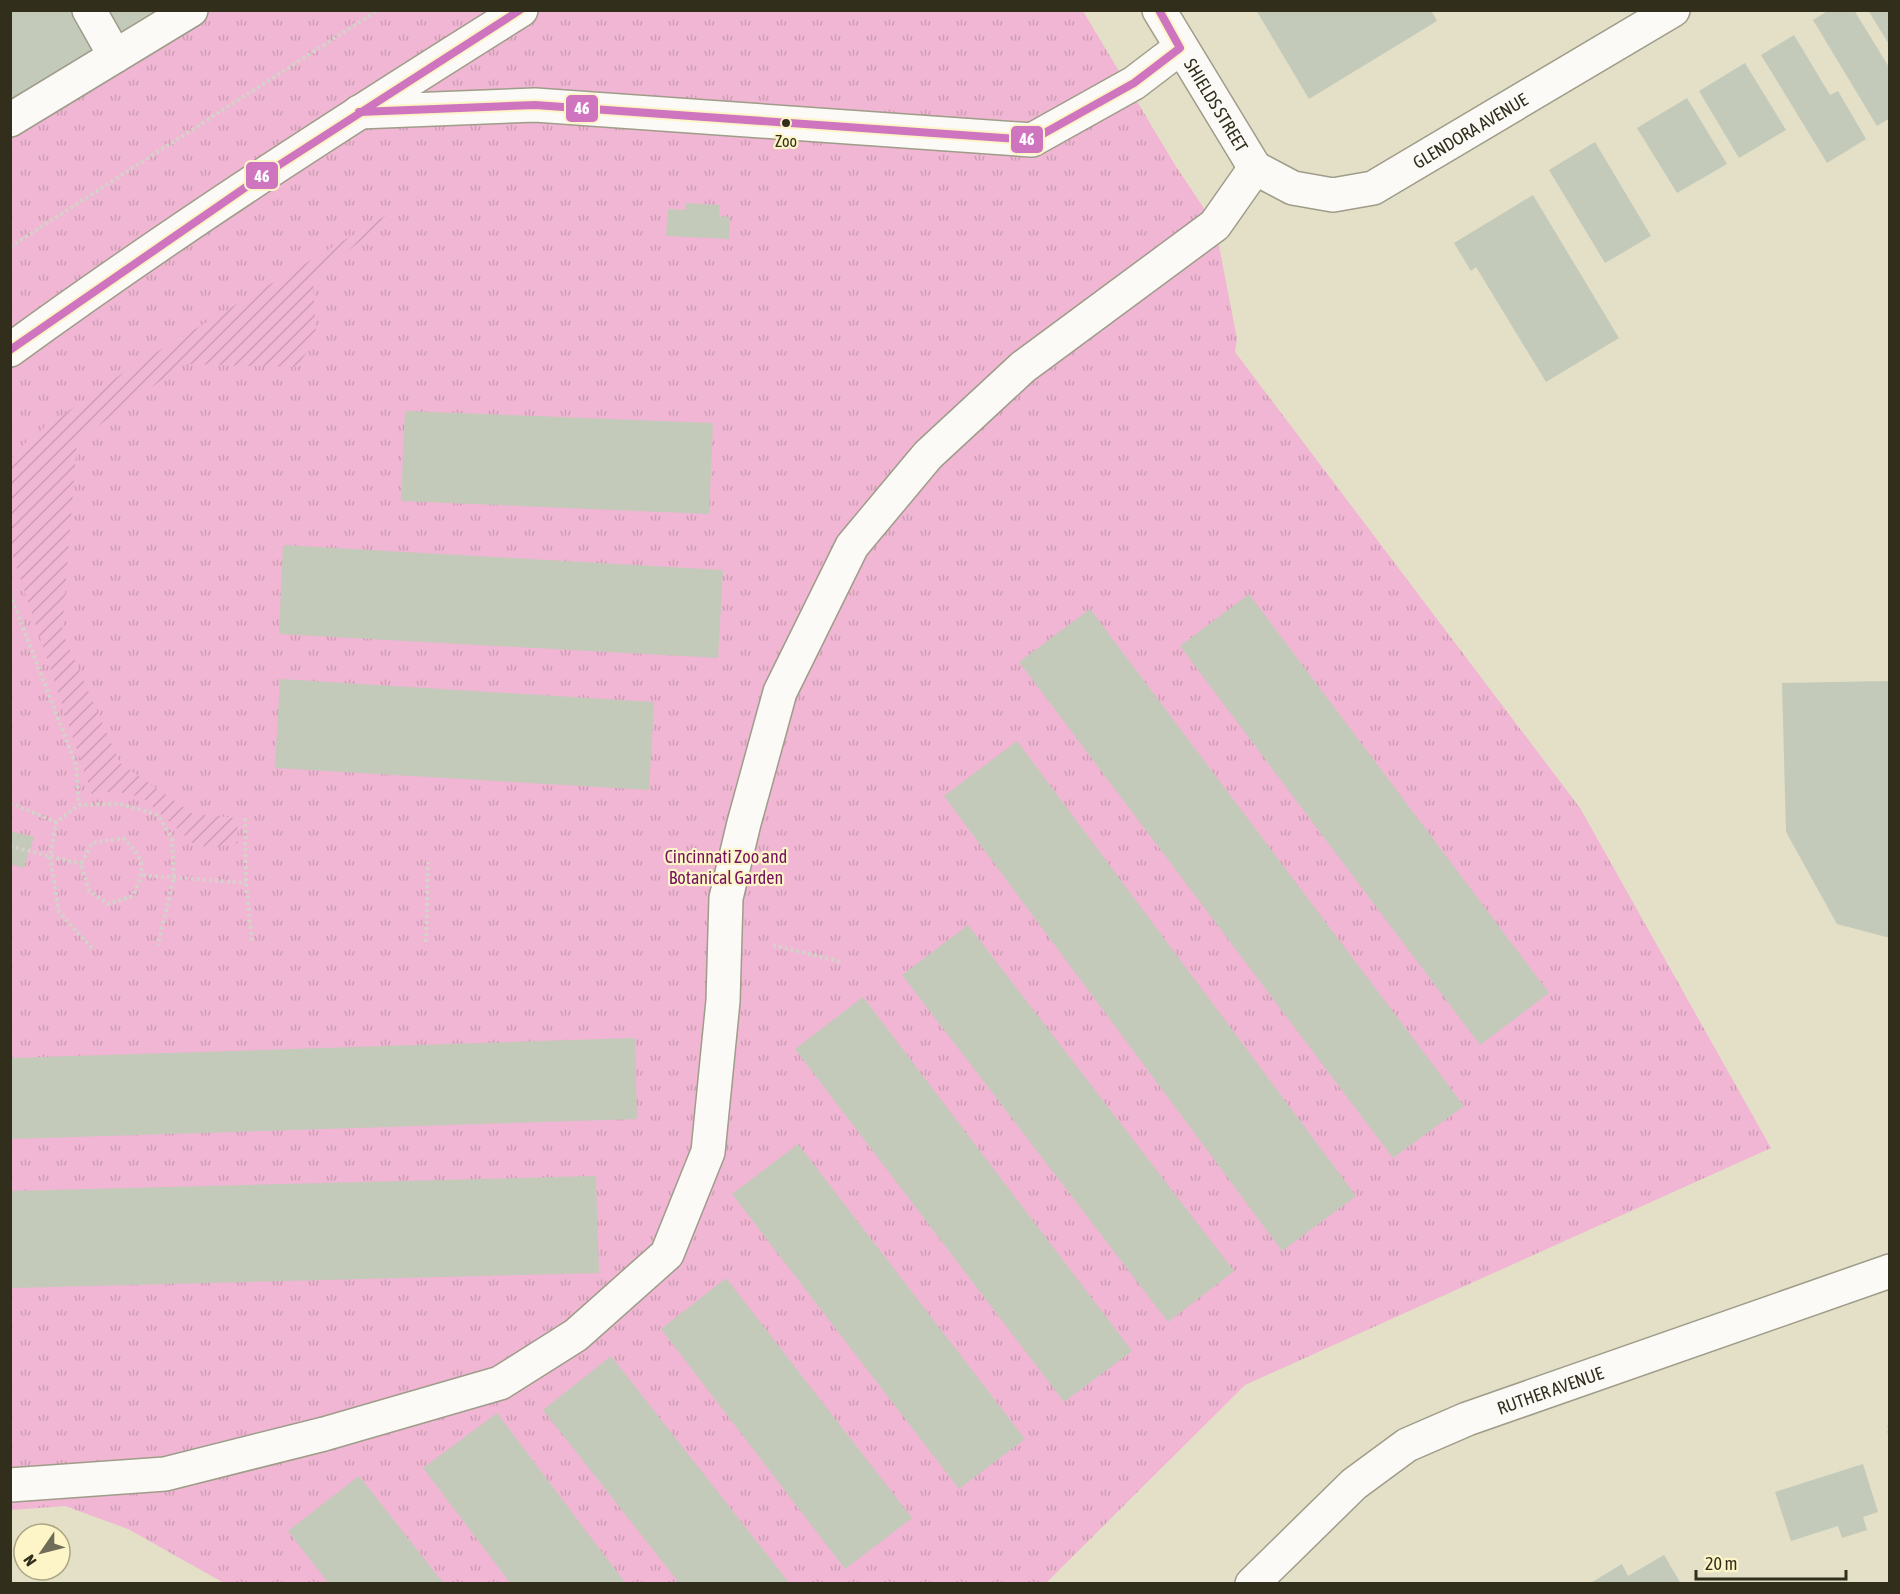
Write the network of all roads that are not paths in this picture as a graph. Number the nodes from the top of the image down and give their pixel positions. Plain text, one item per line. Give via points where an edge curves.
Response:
1 (89, 10) edge
2 (191, 10) edge
3 (521, 10) edge
4 (1159, 10) edge
5 (1673, 10) edge
6 (1180, 48) junction
7 (115, 56) junction
8 (359, 112) junction
9 (10, 120) edge
10 (1254, 168) junction
11 (10, 350) edge
12 (1890, 1271) edge
13 (10, 1485) edge
14 (1252, 1584) edge

1 - 7 street
2 - 7 street
3 - 8 street
4 - 6 street, SHIELDS STREET
5 - 10 street, GLENDORA AVENUE via 1373,188 1333,195 1293,188
6 - 8 street via 1134,83 1032,140 535,105
6 - 10 street, SHIELDS STREET
7 - 9 street
8 - 11 street via 174,233
10 - 13 street via 1215,225 1023,367 928,455 852,546 780,692 744,823 726,898 723,1001 708,1152 667,1254 576,1335 500,1383 324,1434 165,1473
12 - 14 street, RUTHER AVENUE via 1467,1419 1407,1445 1354,1484

